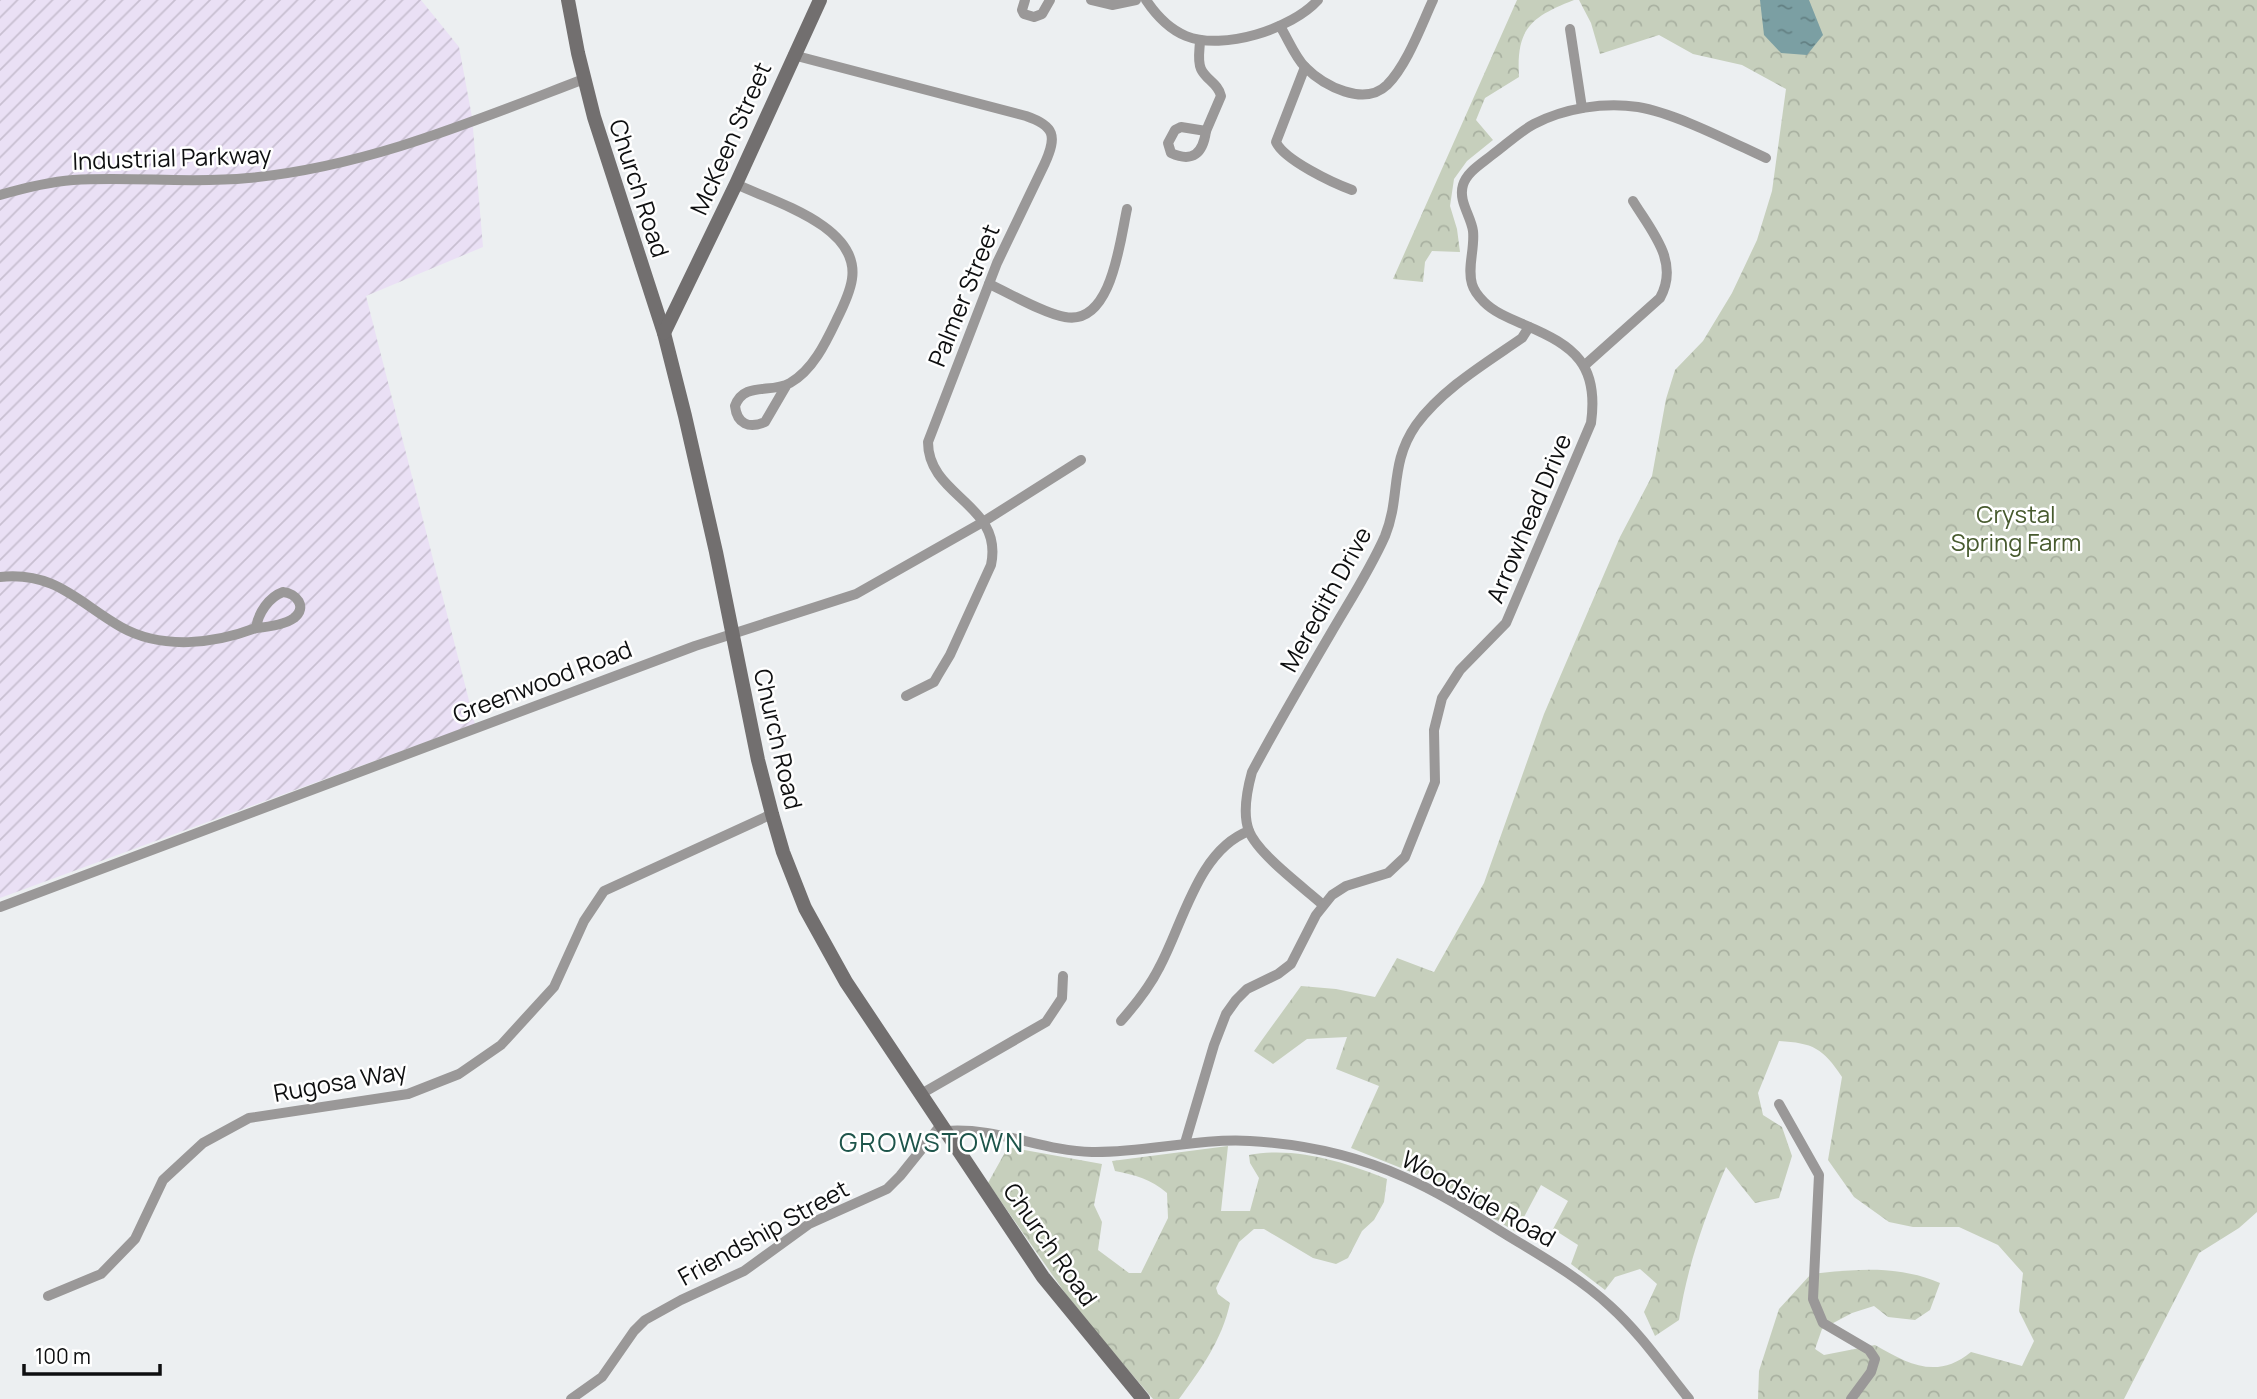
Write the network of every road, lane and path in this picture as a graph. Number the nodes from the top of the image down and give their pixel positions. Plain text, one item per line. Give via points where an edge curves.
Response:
1 (568, 0) edge
2 (820, 0) edge
3 (1025, 0) edge
4 (1050, 0) edge
5 (1091, 0) edge
6 (1136, 0) edge
7 (1146, 0) edge
8 (1318, 0) edge
9 (1433, 0) edge
10 (1280, 26) junction
11 (1570, 29) dead end
12 (1200, 40) junction
13 (793, 55) junction
14 (1305, 67) junction
15 (584, 79) junction
16 (1582, 108) junction
17 (1206, 131) dead end
18 (1766, 158) dead end
19 (736, 184) junction
20 (1352, 190) dead end
21 (0, 195) edge
22 (1633, 201) dead end
23 (1127, 209) dead end
24 (989, 284) junction
25 (1529, 327) junction
26 (664, 333) junction
27 (1585, 365) junction
28 (786, 386) junction
29 (1081, 460) dead end
30 (983, 522) junction
31 (0, 577) edge
32 (256, 628) dead end
33 (732, 634) junction
34 (906, 696) dead end
35 (772, 814) junction
36 (1249, 831) junction
37 (1322, 904) junction
38 (0, 907) edge
39 (1063, 976) dead end
40 (1121, 1021) dead end
41 (921, 1094) junction
42 (1779, 1104) dead end
43 (944, 1128) junction
44 (1185, 1143) junction
45 (48, 1296) dead end
46 (571, 1399) edge
47 (1143, 1399) edge
48 (1689, 1399) edge
49 (1851, 1399) edge

1 - 15 street, Church Road
2 - 13 street, McKeen Street
3 - 4 street via 1024,14 1034,17
5 - 6 street via 1112,5
7 - 12 street via 1172,28
8 - 10 street
9 - 14 street via 1402,65 1381,90 1352,94
10 - 12 street via 1239,39
10 - 14 street
11 - 16 street
12 - 17 street via 1200,66 1221,96
13 - 19 street, McKeen Street
13 - 24 street, Palmer Street via 1046,125 1053,136 1052,146
14 - 20 street via 1276,142 1282,152
15 - 21 street, Industrial Parkway via 436,136 335,164 225,180 71,180
15 - 26 street, Church Road
16 - 18 street via 1617,105 1650,110
16 - 25 street via 1528,127 1471,172 1462,187 1473,232 1474,289 1491,308
19 - 26 street, McKeen Street
19 - 28 street via 823,225 840,239 850,258 851,286 831,331 810,365
22 - 27 street via 1667,257 1667,283 1649,309
23 - 24 street via 1106,293 1083,315 1065,318
24 - 30 street, Palmer Street via 928,442 937,476
25 - 27 street via 1557,339
25 - 36 street, Meredith Drive via 1522,338 1435,403 1407,440 1396,470 1384,536 1252,772 1246,802
26 - 33 street, Church Road
27 - 37 street, Arrowhead Drive via 1593,407 1586,439 1506,623 1460,670 1442,698 1434,730 1435,782 1405,857 1388,873 1346,886
28 - 28 street via 765,422 750,426 741,422 735,406 743,394
29 - 30 street, Greenwood Road
30 - 33 street, Greenwood Road via 856,594
30 - 34 street, Palmer Street via 993,550 987,574 934,682
31 - 32 street via 26,577 67,590 121,627 159,641 215,639
33 - 35 street, Church Road
33 - 38 street, Greenwood Road
35 - 41 street, Church Road via 797,890 824,946
35 - 45 street, Rugosa Way via 604,891 584,921 554,987 501,1045 459,1074 408,1094 249,1118 203,1143 163,1180 135,1239 101,1274
36 - 37 street via 1273,862
36 - 40 street via 1230,840 1212,858 1160,967
37 - 44 street, Arrowhead Drive via 1291,964 1247,989 1227,1014
39 - 41 street via 1062,998 1046,1022
41 - 43 street, Church Road
42 - 49 street via 1819,1175 1813,1299 1823,1323 1869,1350 1875,1359
43 - 44 street, Woodside Road via 1089,1152
43 - 46 street, Friendship Street via 887,1189 809,1224 744,1271 645,1320 602,1377
43 - 47 street, Church Road via 1043,1278
44 - 48 street, Woodside Road via 1290,1145 1363,1162 1423,1186 1592,1291 1626,1321

